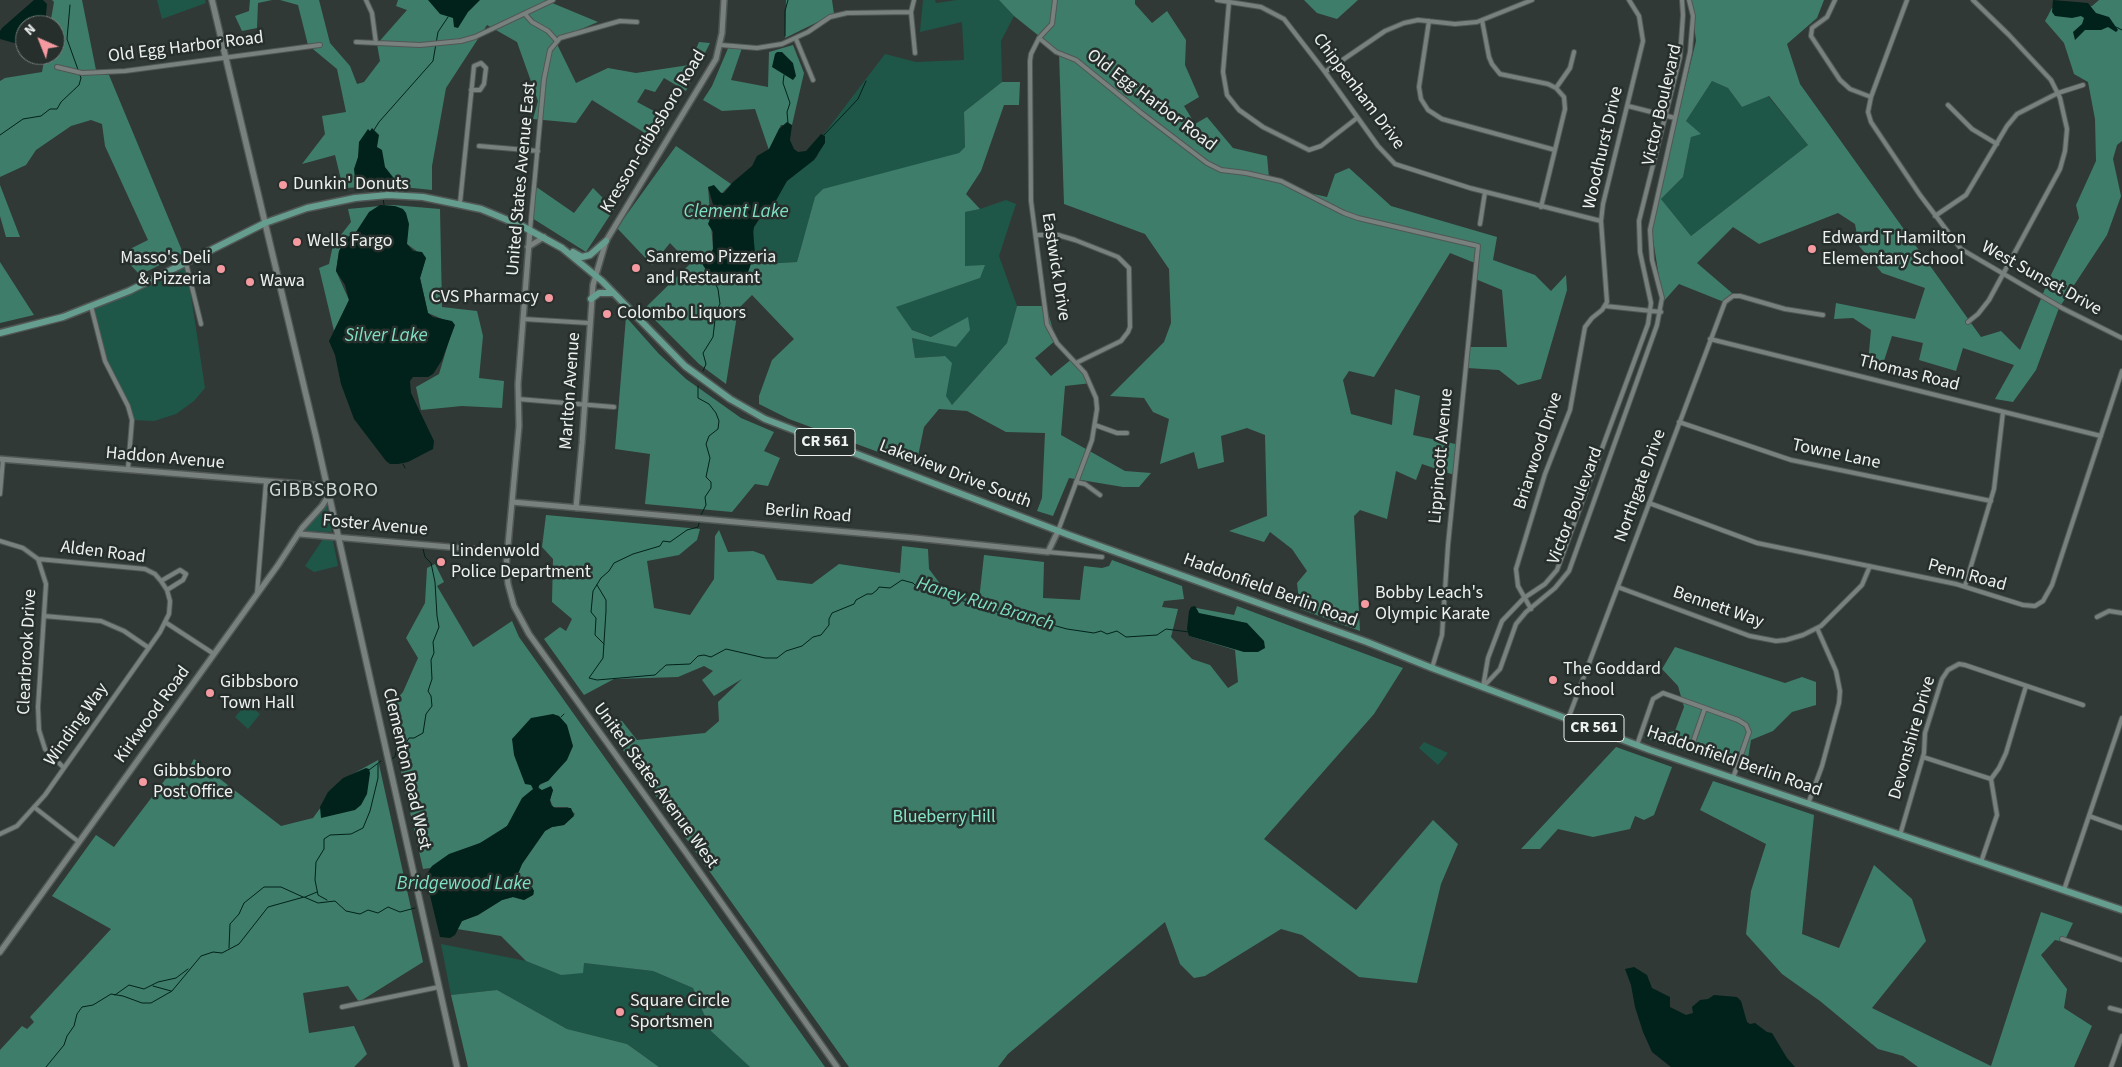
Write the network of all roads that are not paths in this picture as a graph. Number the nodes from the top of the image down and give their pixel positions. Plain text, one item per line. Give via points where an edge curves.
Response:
1 (212, 0) edge
2 (366, 0) edge
3 (553, 0) edge
4 (724, 0) edge
5 (914, 0) edge
6 (1055, 0) edge
7 (1217, 0) edge
8 (1263, 0) edge
9 (1532, 0) edge
10 (1629, 0) edge
11 (1682, 0) edge
12 (1689, 0) edge
13 (1835, 0) edge
14 (1907, 0) edge
15 (1972, 0) edge
16 (1229, 2) junction
17 (1261, 7) junction
18 (911, 12) junction
19 (526, 14) junction
20 (1482, 20) junction
21 (1429, 21) junction
22 (638, 22) dead end
23 (796, 38) junction
24 (1039, 38) junction
25 (556, 40) junction
26 (356, 42) dead end
27 (376, 43) junction
28 (320, 45) dead end
29 (720, 45) junction
30 (1574, 52) dead end
31 (915, 53) dead end
32 (225, 58) junction
33 (57, 67) dead end
34 (1326, 72) junction
35 (813, 80) dead end
36 (2083, 85) dead end
37 (1556, 88) junction
38 (471, 90) junction
39 (2058, 93) junction
40 (1871, 97) junction
41 (1948, 105) dead end
42 (1628, 106) junction
43 (1665, 115) junction
44 (1357, 118) junction
45 (1675, 118) junction
46 (1997, 144) junction
47 (478, 146) dead end
48 (1556, 150) junction
49 (538, 151) junction
50 (1485, 192) junction
51 (460, 203) junction
52 (1541, 207) junction
53 (1935, 216) junction
54 (1601, 221) junction
55 (265, 223) junction
56 (1480, 224) dead end
57 (530, 230) junction
58 (1036, 235) junction
59 (545, 237) junction
60 (606, 241) junction
61 (1478, 246) joint
62 (528, 248) junction
63 (562, 248) junction
64 (186, 263) junction
65 (1644, 272) junction
66 (1656, 272) junction
67 (2002, 274) junction
68 (596, 276) junction
69 (614, 294) junction
70 (592, 300) junction
71 (91, 306) junction
72 (1605, 306) junction
73 (1651, 311) junction
74 (1661, 312) junction
75 (1823, 315) dead end
76 (523, 319) junction
77 (1968, 322) dead end
78 (590, 323) junction
79 (201, 324) dead end
80 (0, 333) edge
81 (2122, 338) edge
82 (1710, 339) junction
83 (1076, 363) junction
84 (2122, 372) edge
85 (518, 399) junction
86 (585, 405) junction
87 (614, 407) dead end
88 (2003, 412) junction
89 (1679, 422) junction
90 (1095, 425) junction
91 (1127, 432) dead end
92 (2101, 436) junction
93 (1, 459) edge
94 (128, 470) junction
95 (266, 482) junction
96 (1076, 482) junction
97 (327, 486) junction
98 (0, 494) edge
99 (329, 495) junction
100 (1100, 495) dead end
101 (1991, 501) junction
102 (512, 502) junction
103 (1649, 503) junction
104 (576, 508) junction
105 (1058, 531) junction
106 (300, 534) junction
107 (338, 537) junction
108 (0, 541) edge
109 (507, 552) junction
110 (1048, 552) junction
111 (1102, 557) dead end
112 (38, 560) junction
113 (1870, 566) junction
114 (161, 581) junction
115 (1965, 586) junction
116 (1618, 587) junction
117 (166, 590) junction
118 (257, 595) junction
119 (1524, 598) junction
120 (1530, 608) junction
121 (2122, 613) edge
122 (44, 616) junction
123 (2097, 617) dead end
124 (166, 622) junction
125 (1817, 628) junction
126 (148, 648) junction
127 (214, 654) junction
128 (1432, 668) junction
129 (2026, 686) junction
130 (1483, 687) junction
131 (2082, 705) dead end
132 (1705, 708) junction
133 (2122, 718) edge
134 (1568, 719) junction
135 (1637, 745) junction
136 (1691, 748) dead end
137 (1923, 758) junction
138 (64, 768) junction
139 (1733, 778) junction
140 (1991, 779) junction
141 (1808, 804) junction
142 (34, 807) junction
143 (2089, 816) junction
144 (2122, 828) edge
145 (0, 834) edge
146 (1900, 835) junction
147 (79, 842) junction
148 (1982, 862) junction
149 (2064, 890) junction
150 (2122, 910) edge
151 (2062, 939) dead end
152 (0, 952) edge
153 (2122, 960) edge
154 (439, 986) junction
155 (342, 1007) dead end
156 (2110, 1008) dead end
157 (2122, 1012) edge
158 (2122, 1036) edge
159 (458, 1067) edge
160 (837, 1067) edge
161 (2111, 1067) edge

1 - 32 main road, Clementon Road West
2 - 27 street via 372,13
3 - 19 street
4 - 29 street, Kresson-Gibbsboro Road
5 - 18 street
6 - 24 street, Eastwick Drive via 1055,18
7 - 16 street, Chippenham Drive
8 - 17 street
9 - 20 street
10 - 42 street, Woodhurst Drive via 1639,16 1643,41
11 - 43 street, Victor Boulevard via 1682,43
12 - 45 street, Victor Boulevard via 1693,34
13 - 40 street via 1827,17 1812,28 1812,39 1840,80 1850,89
14 - 40 street, West Sunset Drive
15 - 39 street via 2051,80
16 - 17 street, Chippenham Drive
16 - 44 street via 1223,72 1227,95 1239,110 1263,128 1308,150 1322,146
17 - 34 street, Chippenham Drive via 1284,19
18 - 23 street via 839,14
18 - 31 street
19 - 25 street
19 - 27 street via 475,37 446,44
20 - 21 street via 1467,24
20 - 37 street via 1489,57 1500,74
21 - 34 street via 1413,21 1393,27
21 - 48 street via 1419,87 1421,99 1428,110 1442,119
22 - 25 street via 620,21
23 - 29 street via 757,48
23 - 35 street
24 - 58 street, Eastwick Drive via 1030,61 1029,185
24 - 61 street, Old Egg Harbor Road via 1056,52 1076,60 1207,163 1221,170 1281,181 1351,216
25 - 49 street, United States Avenue East via 547,56
26 - 27 street
28 - 32 street, Old Egg Harbor Road
29 - 60 street, Kresson-Gibbsboro Road via 716,59
30 - 37 street via 1570,68
32 - 33 street, Old Egg Harbor Road via 106,73 82,73
32 - 55 main road, Clementon Road West
34 - 44 street, Chippenham Drive
36 - 39 street
37 - 48 street via 1566,102
38 - 38 street via 474,66 480,63 486,68 484,84 480,90
38 - 51 street
39 - 46 street via 2017,114
39 - 67 street via 2067,129 2062,163
40 - 53 street, West Sunset Drive via 1868,112 1871,122
41 - 46 street via 1972,129
42 - 43 street
42 - 54 street, Woodhurst Drive
43 - 45 street
43 - 65 street, Victor Boulevard via 1639,222
44 - 50 street, Chippenham Drive via 1396,164
45 - 66 street, Victor Boulevard via 1651,222 1650,248
46 - 53 street via 1966,195
47 - 49 street
48 - 52 street
49 - 57 street, United States Avenue East
50 - 52 street, Chippenham Drive
50 - 56 street
51 - 55 main road, Lakeview Drive South / CR 561 via 423,197 370,196 309,208
51 - 57 main road, Lakeview Drive South / CR 561 via 502,216
52 - 54 street, Chippenham Drive
53 - 67 street, West Sunset Drive via 1961,249
54 - 72 street, Woodhurst Drive via 1607,295
55 - 64 main road, CR 561
55 - 97 main road, Clementon Road West
57 - 59 main road, Lakeview Drive South / CR 561
57 - 62 street, United States Avenue East
58 - 83 street, Eastwick Drive via 1047,324 1057,343
58 - 83 street via 1058,235 1075,240 1118,257 1128,268 1128,332 1121,341
59 - 62 street
59 - 63 main road, Lakeview Drive South / CR 561
60 - 63 main road via 596,252 584,257
60 - 68 street, Kresson-Gibbsboro Road
61 - 128 street, Lippincott Avenue via 1442,635
62 - 76 street, United States Avenue East
63 - 68 main road, Lakeview Drive South / CR 561
64 - 71 main road, CR 561
64 - 79 street
65 - 66 street
65 - 73 street, Victor Boulevard
66 - 74 street, Victor Boulevard via 1661,290
67 - 77 street via 1983,308
67 - 81 street, West Sunset Drive
68 - 69 main road, Lakeview Drive South / CR 561
68 - 70 street, Marlton Avenue
69 - 70 main road via 599,293
69 - 105 main road, Lakeview Drive South / CR 561 via 685,366 743,407 781,426
70 - 78 street, Marlton Avenue
71 - 80 main road, CR 561 via 63,317
71 - 94 street via 105,361 132,420
72 - 73 street
72 - 119 street, Briarwood Drive via 1585,327 1570,410 1545,474 1516,570 1516,581
73 - 74 street
73 - 119 street, Victor Boulevard via 1558,570 1545,584
74 - 120 street, Victor Boulevard via 1569,571 1555,588
75 - 82 street, Northgate Drive via 1740,296 1729,298
76 - 78 street
76 - 85 street, United States Avenue East
78 - 86 street, Marlton Avenue
82 - 88 street, Thomas Road
82 - 89 street, Northgate Drive
83 - 90 street, Eastwick Drive via 1085,373 1096,398
84 - 92 street, Penn Road
85 - 86 street
85 - 102 street, United States Avenue East via 519,426
86 - 87 street
86 - 104 street, Marlton Avenue
88 - 92 street, Thomas Road
88 - 101 street
89 - 101 street, Towne Lane via 1790,460
89 - 103 street, Northgate Drive
90 - 91 street via 1117,433
90 - 96 street, Eastwick Drive
92 - 115 street, Penn Road via 2052,585 2043,601 2035,606 2023,605
93 - 94 street, Haddon Avenue
93 - 98 street
94 - 95 street, Haddon Avenue
95 - 97 street, Haddon Avenue
95 - 118 street
96 - 100 street via 1085,484
96 - 105 street, Eastwick Drive
97 - 99 main road, Clementon Road West
99 - 106 street, Kirkwood Road
99 - 107 main road, Clementon Road West
101 - 115 street
102 - 104 street, Berlin Road
102 - 109 street, United States Avenue West
103 - 113 street, Penn Road via 1757,543
103 - 116 street, Northgate Drive
104 - 110 street, Berlin Road
105 - 110 street, Eastwick Drive
105 - 128 main road, Haddonfield Berlin Road / CR 561
106 - 107 street, Foster Avenue
106 - 118 street, Kirkwood Road
107 - 109 street, Foster Avenue
107 - 154 main road, Clementon Road West
108 - 112 street, Alden Road via 23,548
109 - 160 street, United States Avenue West via 510,594 529,634
110 - 111 street, Berlin Road
112 - 114 street, Alden Road via 145,569
112 - 122 street, Clearbrook Drive via 46,584
113 - 115 street, Penn Road
113 - 125 street, Bennett Way via 1862,585
114 - 117 street, Alden Road
114 - 117 street via 180,570 186,574 184,580
116 - 125 street, Bennett Way via 1763,639 1786,640
116 - 134 street, Northgate Drive
117 - 124 street, Alden Road via 170,608
118 - 127 street, Kirkwood Road
119 - 120 street, Briarwood Drive
119 - 130 street, Victor Boulevard via 1508,613 1498,629
120 - 130 street, Victor Boulevard via 1513,629 1500,669
121 - 123 street via 2109,611
122 - 126 street via 101,621 124,631
122 - 138 street, Clearbrook Drive via 39,730 45,749
124 - 126 street, Winding Way
124 - 127 street
125 - 141 street via 1836,670 1840,691 1822,766
126 - 138 street, Winding Way
127 - 147 street, Kirkwood Road
128 - 130 main road, Haddonfield Berlin Road / CR 561
129 - 131 street, Devonshire Drive
129 - 137 street, Devonshire Drive via 1965,665 1959,664 1948,670 1942,679 1925,733
129 - 140 street via 2006,753
130 - 134 main road, Haddonfield Berlin Road / CR 561
132 - 135 street via 1663,693 1657,695
132 - 136 street
132 - 139 street via 1738,720 1746,725 1749,732
133 - 143 street
134 - 135 main road, Haddonfield Berlin Road / CR 561
135 - 139 main road, Haddonfield Berlin Road / CR 561
137 - 140 street
137 - 146 street, Devonshire Drive
138 - 142 street, Winding Way
139 - 141 main road, Haddonfield Berlin Road / CR 561
140 - 148 street via 1997,815
141 - 146 main road, Haddonfield Berlin Road / CR 561
142 - 145 street, Winding Way via 17,826
142 - 147 street
143 - 144 street
143 - 149 street
146 - 148 main road, Haddonfield Berlin Road / CR 561
147 - 152 street, Kirkwood Road
148 - 149 main road, Haddonfield Berlin Road / CR 561
149 - 150 main road, Haddonfield Berlin Road / CR 561
151 - 153 street
154 - 155 street
154 - 159 main road, Clementon Road West
156 - 157 street
158 - 161 street

